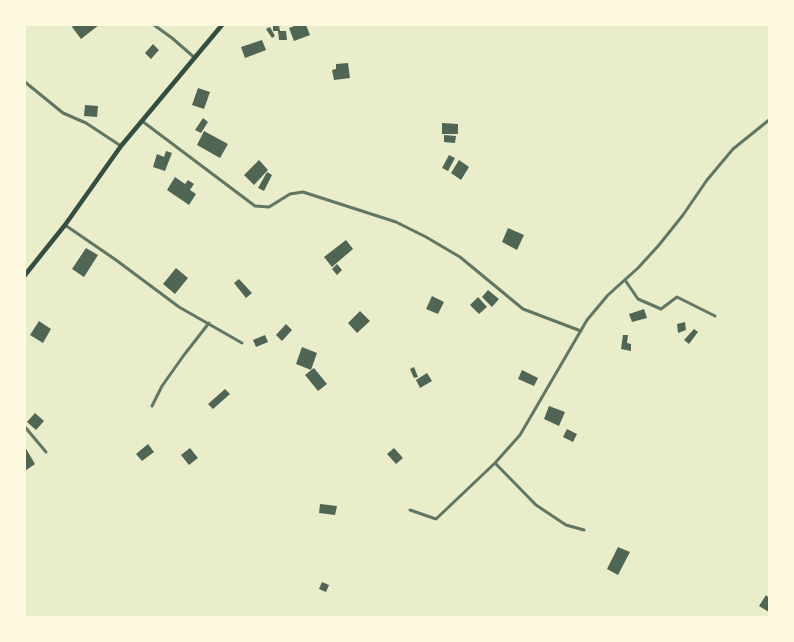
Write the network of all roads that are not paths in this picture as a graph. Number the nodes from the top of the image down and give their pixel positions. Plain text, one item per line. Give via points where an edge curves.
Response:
1 (154, 25) edge
2 (222, 25) edge
3 (195, 58) junction
4 (25, 82) edge
5 (769, 120) edge
6 (142, 121) junction
7 (121, 146) junction
8 (65, 225) junction
9 (25, 275) edge
10 (625, 280) junction
11 (715, 316) dead end
12 (209, 323) junction
13 (580, 331) junction
14 (242, 343) dead end
15 (152, 406) dead end
16 (25, 427) edge
17 (46, 452) dead end
18 (495, 463) junction
19 (410, 510) dead end
20 (584, 530) dead end

1 - 3 street
2 - 3 main road
3 - 6 main road
4 - 7 street via 63,112 86,123
5 - 10 street via 733,149 706,180 659,245
6 - 7 main road
6 - 13 street via 255,206 269,207 290,194 303,192 396,222 460,257 523,309
7 - 8 main road
8 - 9 main road
8 - 12 street via 179,308
10 - 11 street via 638,299 661,309 677,297
10 - 13 street via 608,295
12 - 14 street
12 - 15 street via 179,361
13 - 18 street via 520,435
16 - 17 street
18 - 19 street via 436,519
18 - 20 street via 536,505 566,525

